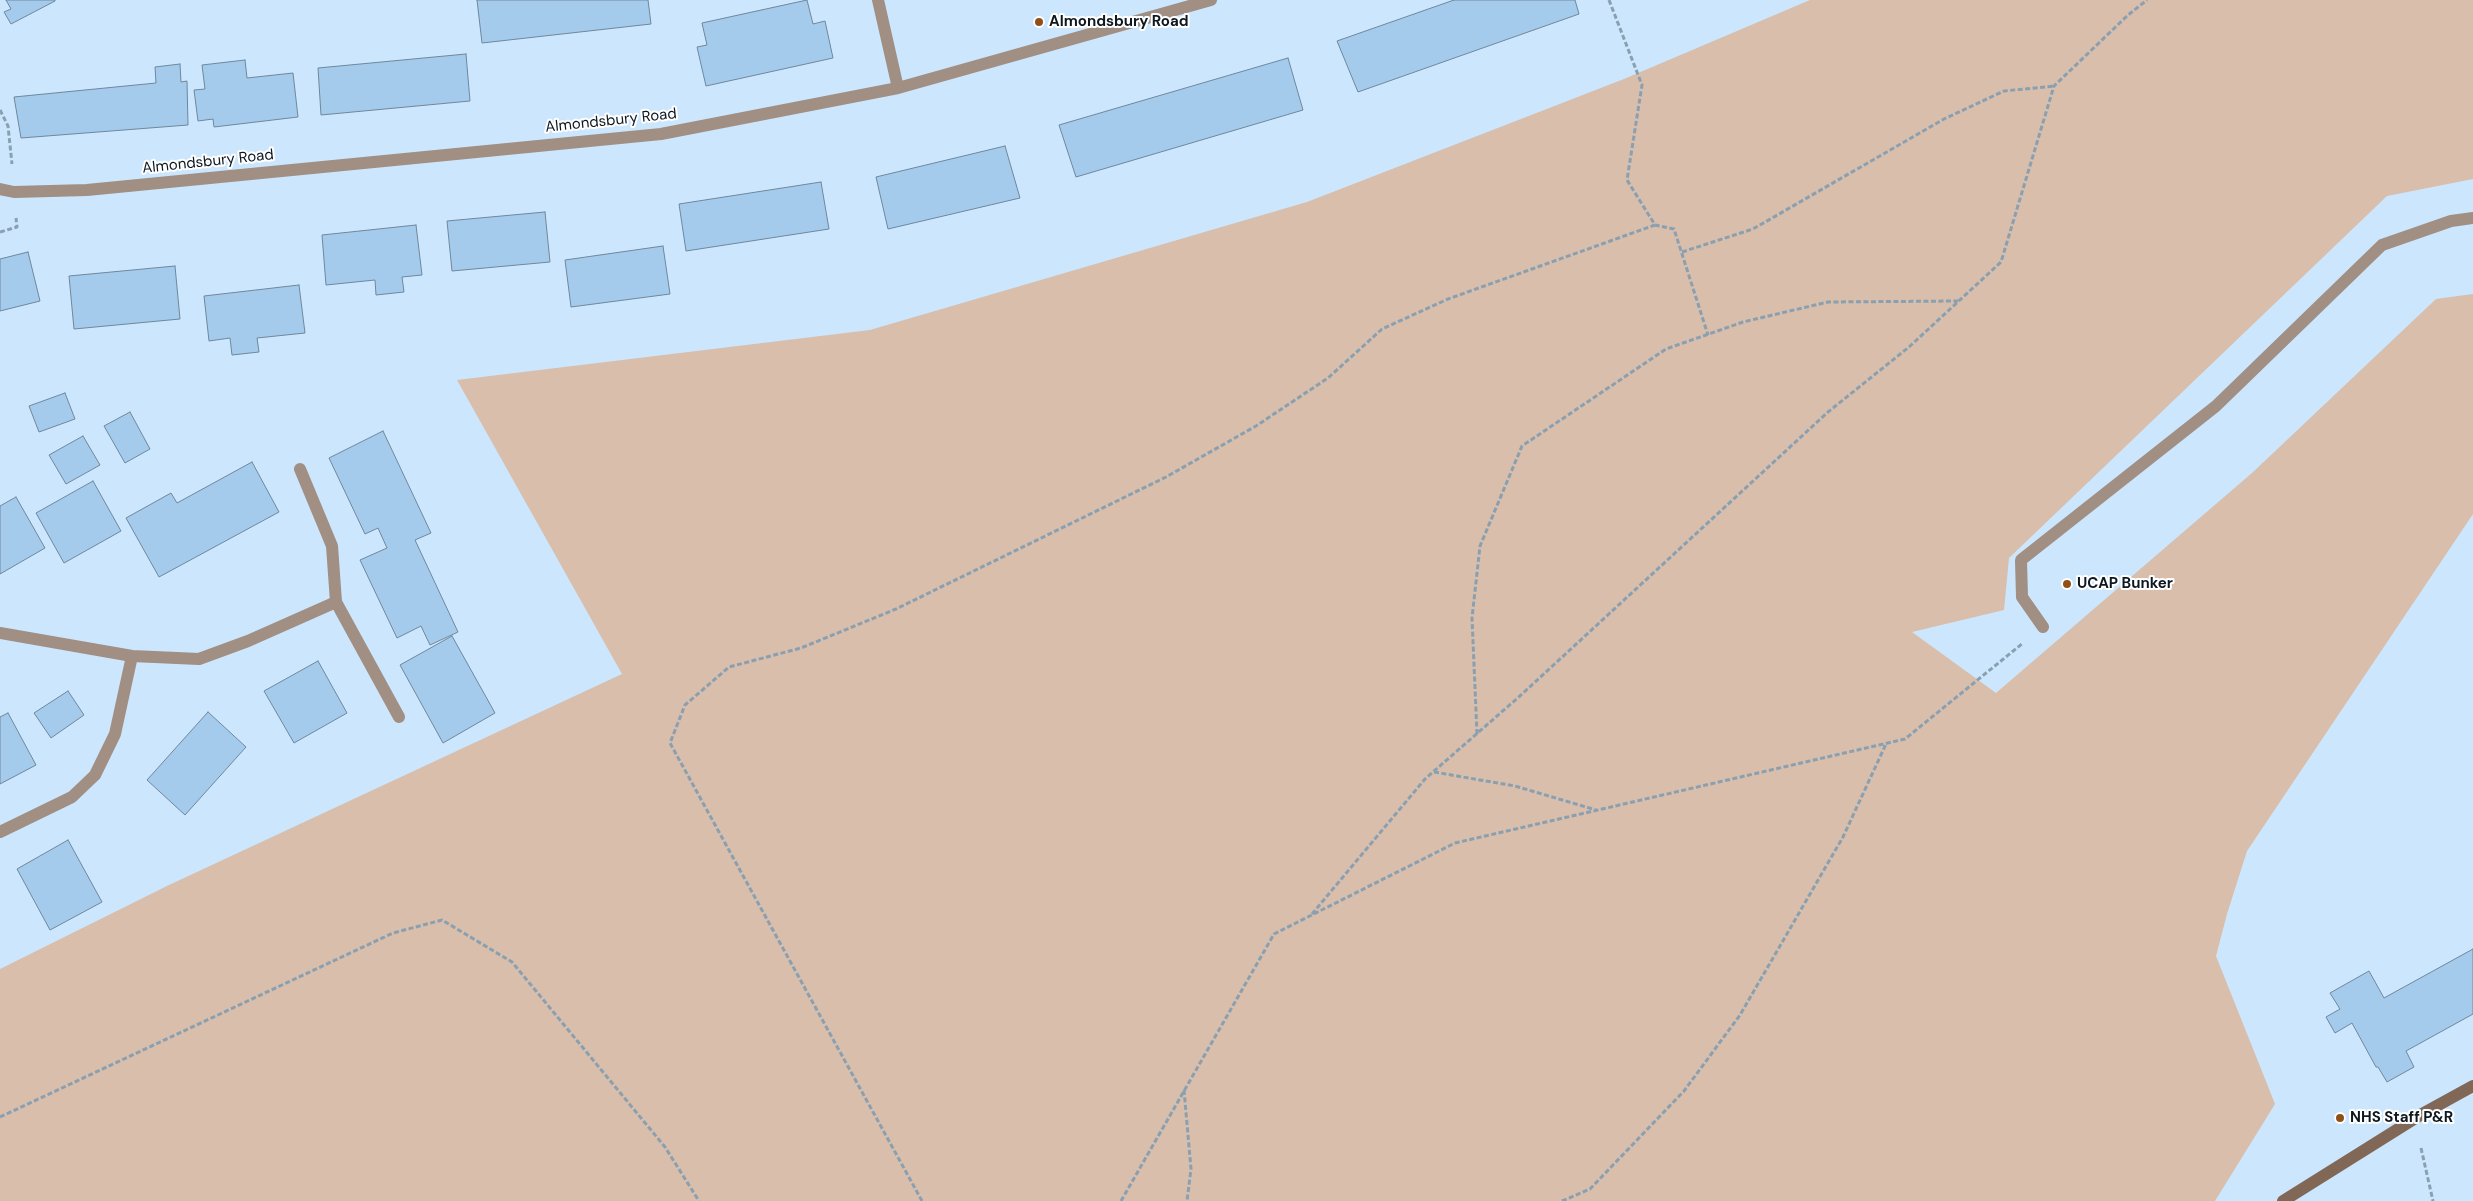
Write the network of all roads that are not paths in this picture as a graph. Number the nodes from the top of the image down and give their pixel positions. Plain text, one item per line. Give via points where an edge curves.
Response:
1 (878, 0) edge
2 (1211, 0) edge
3 (898, 88) junction
4 (0, 189) edge
5 (2473, 218) edge
6 (300, 469) dead end
7 (336, 602) junction
8 (2042, 627) road end
9 (0, 633) edge
10 (132, 656) junction
11 (399, 717) dead end
12 (0, 832) edge
13 (2473, 1086) edge
14 (2283, 1201) edge

1 - 3 street
2 - 3 street, Almondsbury Road
3 - 4 street, Almondsbury Road via 661,134 97,189 14,192
5 - 8 street via 2451,221 2382,245 2216,406 2021,560 2022,597
6 - 7 street via 332,546
7 - 10 street via 199,659
7 - 11 street
9 - 10 street
10 - 12 street via 116,734 95,775 72,797
13 - 14 street

